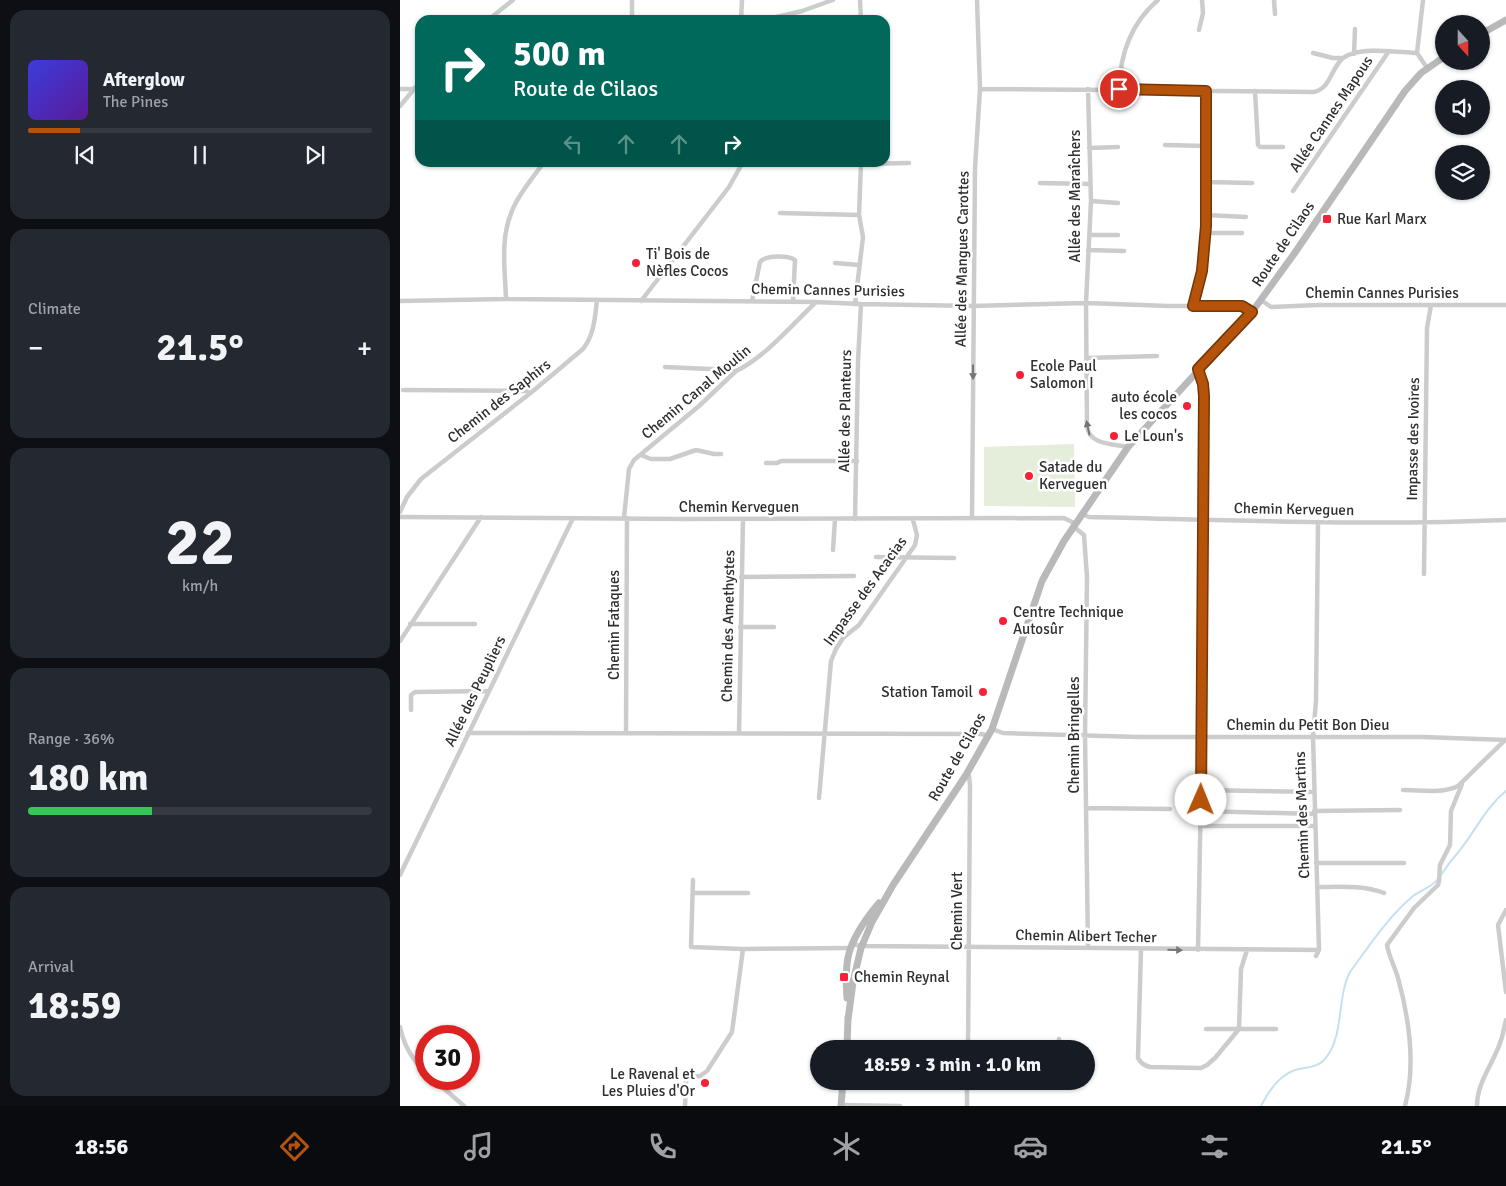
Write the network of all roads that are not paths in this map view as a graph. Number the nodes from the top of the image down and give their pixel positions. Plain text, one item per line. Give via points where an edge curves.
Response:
1 (513, 0) edge
2 (632, 0) edge
3 (742, 0) edge
4 (833, 0) edge
5 (860, 0) edge
6 (977, 0) edge
7 (1158, 0) edge
8 (1202, 0) edge
9 (1274, 0) edge
10 (1423, 0) edge
11 (1275, 14) dead end
12 (494, 15) edge
13 (632, 15) edge
14 (741, 15) edge
15 (785, 15) edge
16 (861, 15) edge
17 (1506, 20) edge
18 (1356, 29) dead end
19 (1490, 29) edge
20 (1198, 30) dead end
21 (1389, 52) junction
22 (1313, 53) dead end
23 (1417, 53) junction
24 (1354, 54) junction
25 (1343, 58) junction
26 (1435, 63) edge
27 (1427, 68) junction
28 (400, 89) edge
29 (413, 89) joint
30 (980, 89) junction
31 (1088, 89) junction
32 (1119, 89) junction
33 (1206, 91) junction
34 (1255, 91) junction
35 (400, 106) edge
36 (1165, 145) dead end
37 (1206, 146) junction
38 (1118, 147) dead end
39 (1283, 147) dead end
40 (1089, 148) junction
41 (890, 163) edge
42 (909, 163) dead end
43 (540, 167) edge
44 (740, 167) edge
45 (861, 167) edge
46 (1206, 182) junction
47 (1040, 183) dead end
48 (1252, 183) dead end
49 (1090, 184) junction
50 (1294, 191) dead end
51 (1091, 200) junction
52 (1118, 204) dead end
53 (780, 212) dead end
54 (859, 215) junction
55 (1206, 215) junction
56 (1246, 217) dead end
57 (1205, 233) junction
58 (1242, 233) dead end
59 (1090, 235) junction
60 (1118, 235) dead end
61 (1088, 250) junction
62 (1124, 251) dead end
63 (835, 263) dead end
64 (859, 265) junction
65 (506, 299) junction
66 (597, 300) junction
67 (641, 300) junction
68 (1261, 300) junction
69 (400, 301) edge
70 (752, 301) junction
71 (793, 301) junction
72 (816, 302) junction
73 (1086, 303) junction
74 (858, 304) junction
75 (1431, 305) junction
76 (1506, 305) edge
77 (973, 306) junction
78 (1193, 306) junction
79 (1252, 312) junction
80 (1158, 356) dead end
81 (1086, 358) junction
82 (665, 367) dead end
83 (1198, 369) junction
84 (736, 371) junction
85 (403, 390) dead end
86 (533, 391) junction
87 (1128, 447) junction
88 (721, 454) dead end
89 (641, 455) junction
90 (857, 461) junction
91 (766, 463) dead end
92 (400, 512) edge
93 (1082, 514) junction
94 (400, 517) edge
95 (481, 517) junction
96 (573, 518) junction
97 (626, 518) junction
98 (972, 518) junction
99 (743, 519) junction
100 (835, 519) junction
101 (855, 519) junction
102 (913, 520) junction
103 (1202, 520) junction
104 (1506, 520) edge
105 (1318, 523) junction
106 (1425, 524) junction
107 (1075, 525) junction
108 (833, 550) dead end
109 (876, 557) dead end
110 (905, 558) junction
111 (954, 558) dead end
112 (1424, 574) dead end
113 (854, 576) dead end
114 (742, 577) junction
115 (410, 624) junction
116 (475, 624) dead end
117 (740, 627) junction
118 (774, 627) dead end
119 (400, 641) edge
120 (488, 692) junction
121 (411, 710) dead end
122 (626, 732) junction
123 (990, 732) junction
124 (468, 733) junction
125 (739, 733) junction
126 (824, 734) junction
127 (1086, 734) junction
128 (1202, 737) junction
129 (1313, 737) junction
130 (1506, 740) edge
131 (966, 775) junction
132 (1462, 784) junction
133 (1201, 790) junction
134 (1403, 790) dead end
135 (1314, 792) junction
136 (819, 798) dead end
137 (1086, 808) junction
138 (1170, 809) dead end
139 (1201, 810) junction
140 (1400, 810) dead end
141 (1314, 813) junction
142 (1201, 826) junction
143 (1315, 826) junction
144 (1316, 863) junction
145 (1404, 863) dead end
146 (400, 876) edge
147 (693, 880) dead end
148 (893, 884) junction
149 (1317, 887) junction
150 (693, 893) junction
151 (748, 893) dead end
152 (1384, 893) dead end
153 (1506, 910) edge
154 (851, 946) junction
155 (862, 946) junction
156 (969, 947) junction
157 (1088, 948) junction
158 (742, 949) junction
159 (1141, 949) junction
160 (1198, 950) junction
161 (1246, 950) junction
162 (1319, 950) junction
163 (1316, 956) dead end
164 (1506, 981) edge
165 (849, 989) junction
166 (1506, 992) edge
167 (1506, 1020) edge
168 (400, 1026) edge
169 (1206, 1029) dead end
170 (1238, 1029) junction
171 (1276, 1029) dead end
172 (847, 1040) edge
173 (968, 1040) edge
174 (415, 1060) edge
175 (446, 1090) edge
176 (843, 1090) edge
177 (967, 1090) edge
178 (464, 1106) edge
179 (685, 1106) edge
180 (841, 1106) edge
181 (900, 1106) edge
182 (967, 1106) edge
183 (1405, 1106) edge
184 (1477, 1106) edge

1 - 12 street
2 - 13 street
3 - 14 street
4 - 15 street
5 - 16 street
6 - 30 street, Allée des Mangues Carottes
7 - 32 street via 1149,7 1129,37
8 - 20 street via 1203,13
9 - 11 street
10 - 23 street
17 - 19 main road
18 - 24 street
21 - 23 street
21 - 24 street
21 - 50 street, Allée Cannes Mapous
22 - 25 street
23 - 27 street
24 - 25 street
25 - 34 street via 1323,88 1317,91
26 - 27 main road, Route de Cilaos
27 - 68 main road, Route de Cilaos via 1394,106
28 - 29 street
29 - 35 street
30 - 31 street
30 - 77 street, Allée des Mangues Carottes
31 - 32 street
31 - 40 street, Allée des Maraîchers
32 - 33 street
33 - 34 street
33 - 37 street
34 - 39 street via 1258,144 1260,147
36 - 37 street
37 - 46 street
38 - 40 street
40 - 49 street, Allée des Maraîchers
41 - 42 street
43 - 65 street via 519,197 507,224 504,240
44 - 67 street
45 - 54 street, Allée des Planteurs
46 - 48 street
46 - 55 street
47 - 49 street
49 - 51 street, Allée des Maraîchers
51 - 52 street
51 - 59 street, Allée des Maraîchers
53 - 54 street
54 - 64 street, Allée des Planteurs via 863,237
55 - 56 street
55 - 57 street
57 - 58 street
57 - 78 street via 1202,271
59 - 60 street
59 - 61 street, Allée des Maraîchers
61 - 62 street
61 - 73 street, Allée des Maraîchers
63 - 64 street
64 - 74 street, Allée des Planteurs
65 - 66 street, Chemin Cannes Purisies
65 - 69 street, Chemin Cannes Purisies
66 - 67 street, Chemin Cannes Purisies
66 - 86 street, Chemin des Saphirs via 590,341
67 - 70 street, Chemin Cannes Purisies
68 - 75 street, Chemin Cannes Purisies via 1271,307
68 - 79 main road, Route de Cilaos
70 - 71 street, Chemin Cannes Purisies
70 - 71 street via 760,262 768,257 795,260
71 - 72 street, Chemin Cannes Purisies
72 - 74 street, Chemin Cannes Purisies
72 - 84 street, Chemin Canal Moulin via 776,341
73 - 77 street, Chemin Cannes Purisies
73 - 78 street, Chemin Cannes Purisies
73 - 81 street, Allée des Maraîchers
74 - 77 street, Chemin Cannes Purisies
74 - 90 street, Allée des Planteurs
75 - 76 street, Chemin Cannes Purisies
75 - 106 street, Impasse des Ivoires via 1427,338
77 -> 98 street, Allée des Mangues Carottes
78 - 79 street, Chemin Cannes Purisies via 1242,306
79 - 83 main road, Route de Cilaos
80 - 81 street
87 -> 81 street, Allée des Maraîchers via 1094,440 1089,434
82 - 84 street
83 - 87 main road, Route de Cilaos
83 - 103 street via 1204,396
84 - 89 street, Chemin Canal Moulin
85 - 86 street
86 - 92 street, Chemin des Saphirs via 421,479 407,496
87 - 93 main road, Route de Cilaos
88 - 89 street via 696,450 670,459 651,459
89 - 97 street, Chemin Canal Moulin via 629,469
90 - 91 street
90 - 101 street, Allée des Planteurs
93 - 103 street, Chemin Kerveguen via 1089,517
93 - 107 main road, Route de Cilaos
94 - 95 street, Chemin Kerveguen
95 - 96 street, Chemin Kerveguen
95 - 115 street
96 - 97 street, Chemin Kerveguen
96 - 120 street, Allée des Peupliers
97 - 99 street, Chemin Kerveguen
97 - 122 street, Chemin Fataques
98 - 102 street, Chemin Kerveguen
98 - 107 street, Chemin Kerveguen via 1064,518
99 - 100 street, Chemin Kerveguen
99 - 114 street, Chemin des Amethystes
100 - 101 street, Chemin Kerveguen
100 - 108 street
101 - 102 street, Chemin Kerveguen
102 - 110 street, Impasse des Acacias via 917,539
103 - 105 street, Chemin Kerveguen
103 - 128 street
104 - 106 street, Chemin Kerveguen
105 - 106 street, Chemin Kerveguen
105 - 129 street, Chemin des Martins
106 - 112 street, Impasse des Ivoires
107 - 123 main road, Route de Cilaos via 1042,581
107 - 127 street, Chemin Bringelles via 1084,534 1087,577
109 - 110 street
110 - 111 street
110 - 126 street, Impasse des Acacias via 859,624 836,649 831,661
113 - 114 street
114 - 117 street, Chemin des Amethystes
115 - 116 street
115 - 119 street
117 - 118 street
117 - 125 street, Chemin des Amethystes
120 - 121 street via 416,692 411,696
120 - 124 street, Allée des Peupliers
122 - 124 street, Chemin du Petit Bon Dieu
122 - 125 street, Chemin du Petit Bon Dieu
123 - 126 street, Chemin du Petit Bon Dieu
123 - 127 street, Chemin du Petit Bon Dieu
123 - 131 main road, Route de Cilaos
124 - 146 street, Allée des Peupliers
125 - 126 street, Chemin du Petit Bon Dieu
126 - 136 street, Impasse des Acacias
127 - 128 street, Chemin du Petit Bon Dieu
127 - 137 street, Chemin Bringelles
128 - 129 street, Chemin du Petit Bon Dieu
128 - 133 street
129 - 130 street, Chemin du Petit Bon Dieu
129 - 135 street, Chemin des Martins
130 - 132 street
131 - 148 main road, Route de Cilaos
131 - 156 street, Chemin Vert via 970,784
132 - 134 street via 1452,789
132 - 183 street via 1451,811 1450,845 1440,864 1440,881 1414,908 1387,945 1398,980 1408,1033 1410,1080
133 - 135 street
133 - 139 street
135 - 141 street, Chemin des Martins
137 - 138 street
137 - 157 street, Chemin Bringelles
139 - 141 street
139 - 142 street
140 - 141 street
141 - 143 street, Chemin des Martins
142 - 143 street
142 - 160 street
143 - 144 street, Chemin des Martins
144 - 145 street
144 - 149 street, Chemin des Martins
147 - 150 street
148 - 154 main road, Route de Cilaos
148 - 155 main road, Route de Cilaos
149 - 152 street via 1355,886
149 - 162 street, Chemin des Martins
150 - 151 street
150 - 158 street via 690,948
153 - 164 street via 1498,924
154 - 155 street, Chemin Alibert Techer
154 - 158 street
154 - 165 main road, Route de Cilaos via 847,973
155 - 156 street, Chemin Alibert Techer
155 - 165 main road, Route de Cilaos
156 - 157 street, Chemin Alibert Techer
156 - 173 street, Chemin Vert
157 - 159 street, Chemin Alibert Techer
158 - 179 street via 732,1032 707,1072 686,1081
159 -> 160 street, Chemin Alibert Techer
159 - 170 street via 1138,1058 1144,1066 1201,1068 1214,1058
160 - 161 street, Chemin Alibert Techer
161 - 162 street, Chemin Alibert Techer
161 - 170 street via 1240,976
162 - 163 street, Chemin des Martins
164 - 166 street
165 - 172 main road, Route de Cilaos
167 - 184 street via 1500,1043 1482,1081
168 - 174 street via 406,1048
169 - 170 street
170 - 171 street
175 - 178 street
176 - 180 main road
177 - 182 street
180 - 181 street

